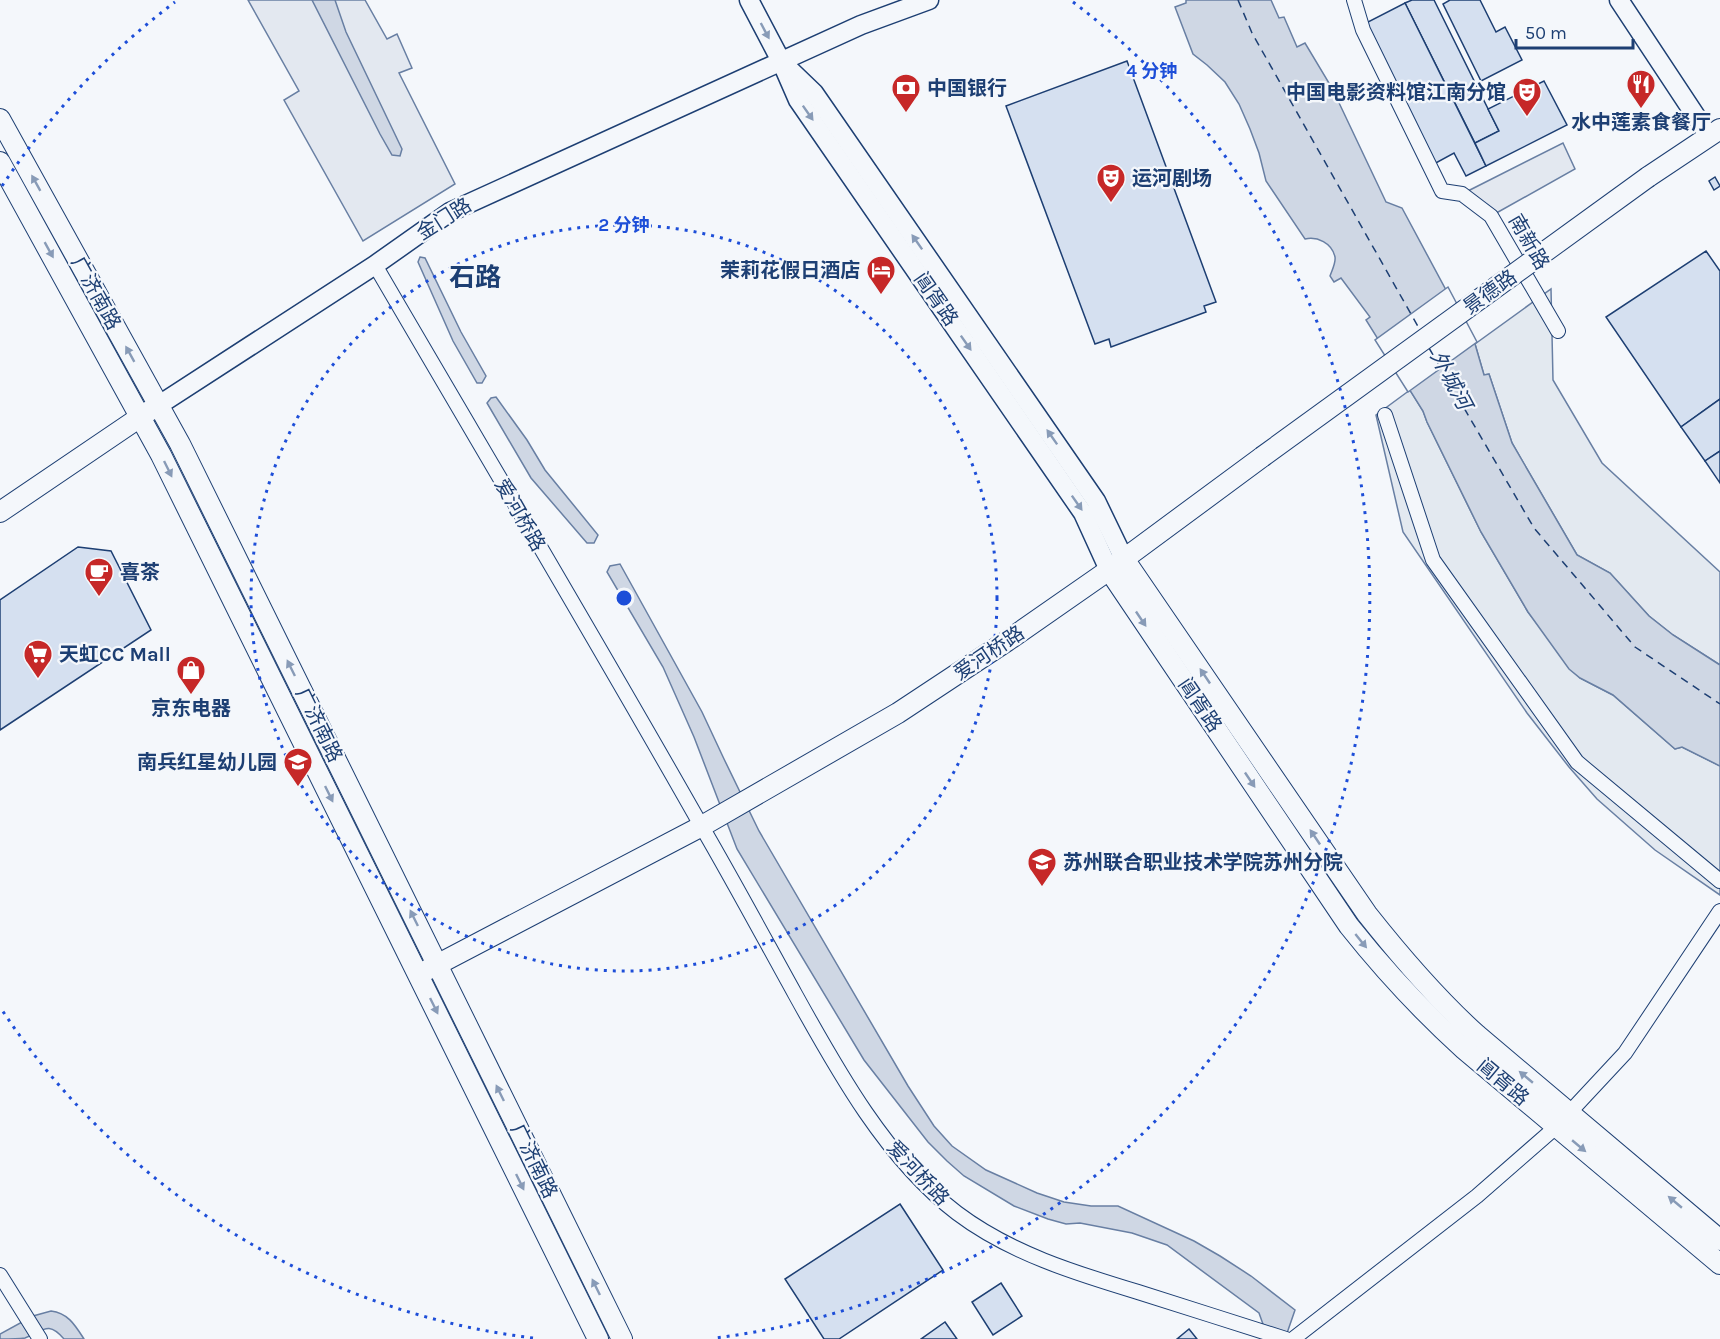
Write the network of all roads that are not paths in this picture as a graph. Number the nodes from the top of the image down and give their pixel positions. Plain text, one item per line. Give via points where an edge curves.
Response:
1 (749, 0) edge
2 (929, 0) edge
3 (1354, 0) edge
4 (1619, 0) edge
5 (781, 62) junction
6 (0, 119) edge
7 (1715, 133) edge
8 (0, 162) edge
9 (375, 265) junction
10 (1558, 331) dead end
11 (159, 405) junction
12 (1385, 415) dead end
13 (140, 417) junction
14 (1262, 458) joint
15 (0, 512) edge
16 (1117, 565) junction
17 (706, 823) junction
18 (1720, 881) edge
19 (1720, 911) edge
20 (437, 965) junction
21 (418, 974) junction
22 (1563, 1120) junction
23 (1720, 1239) edge
24 (1720, 1264) edge
25 (0, 1275) edge
26 (39, 1337) edge
27 (598, 1339) edge
28 (622, 1339) edge
29 (1286, 1339) edge
30 (1293, 1339) edge

1 -> 5 street, 阊胥路
2 - 5 street, 金门路 via 861,25
3 - 10 street, 南新路 via 1363,30 1442,191 1462,194 1491,216
4 - 7 street
5 - 9 street, 金门路 via 463,205
5 - 16 street, 阊胥路 via 814,93 1077,472 1096,501
11 -> 6 main road, 广济南路
7 - 14 main road, 景德路, bridge via 1648,177
8 -> 13 main road, 广济南路
9 - 11 street, 金门路
9 - 17 street, 爱河桥路
11 - 13 main road, 金门路
20 -> 11 main road, 广济南路
12 - 18 street via 1433,560 1577,762
13 - 15 main road, 金门路
13 -> 21 main road, 广济南路
14 - 16 main road, 爱河桥路
16 - 17 main road, 爱河桥路 via 898,713
16 - 22 main road, 阊胥路 via 1408,966
17 - 20 main road, 爱河桥路
17 - 29 street, 爱河桥路 via 844,1079 892,1146 932,1192 977,1228 1016,1249 1102,1281
19 - 22 street via 1625,1053
20 - 21 main road, 爱河桥路
28 -> 20 main road, 广济南路
21 -> 27 main road, 广济南路
23 -> 22 main road, 阊胥路
22 -> 24 main road, 阊胥路
22 - 30 street via 1476,1196
25 - 26 street

